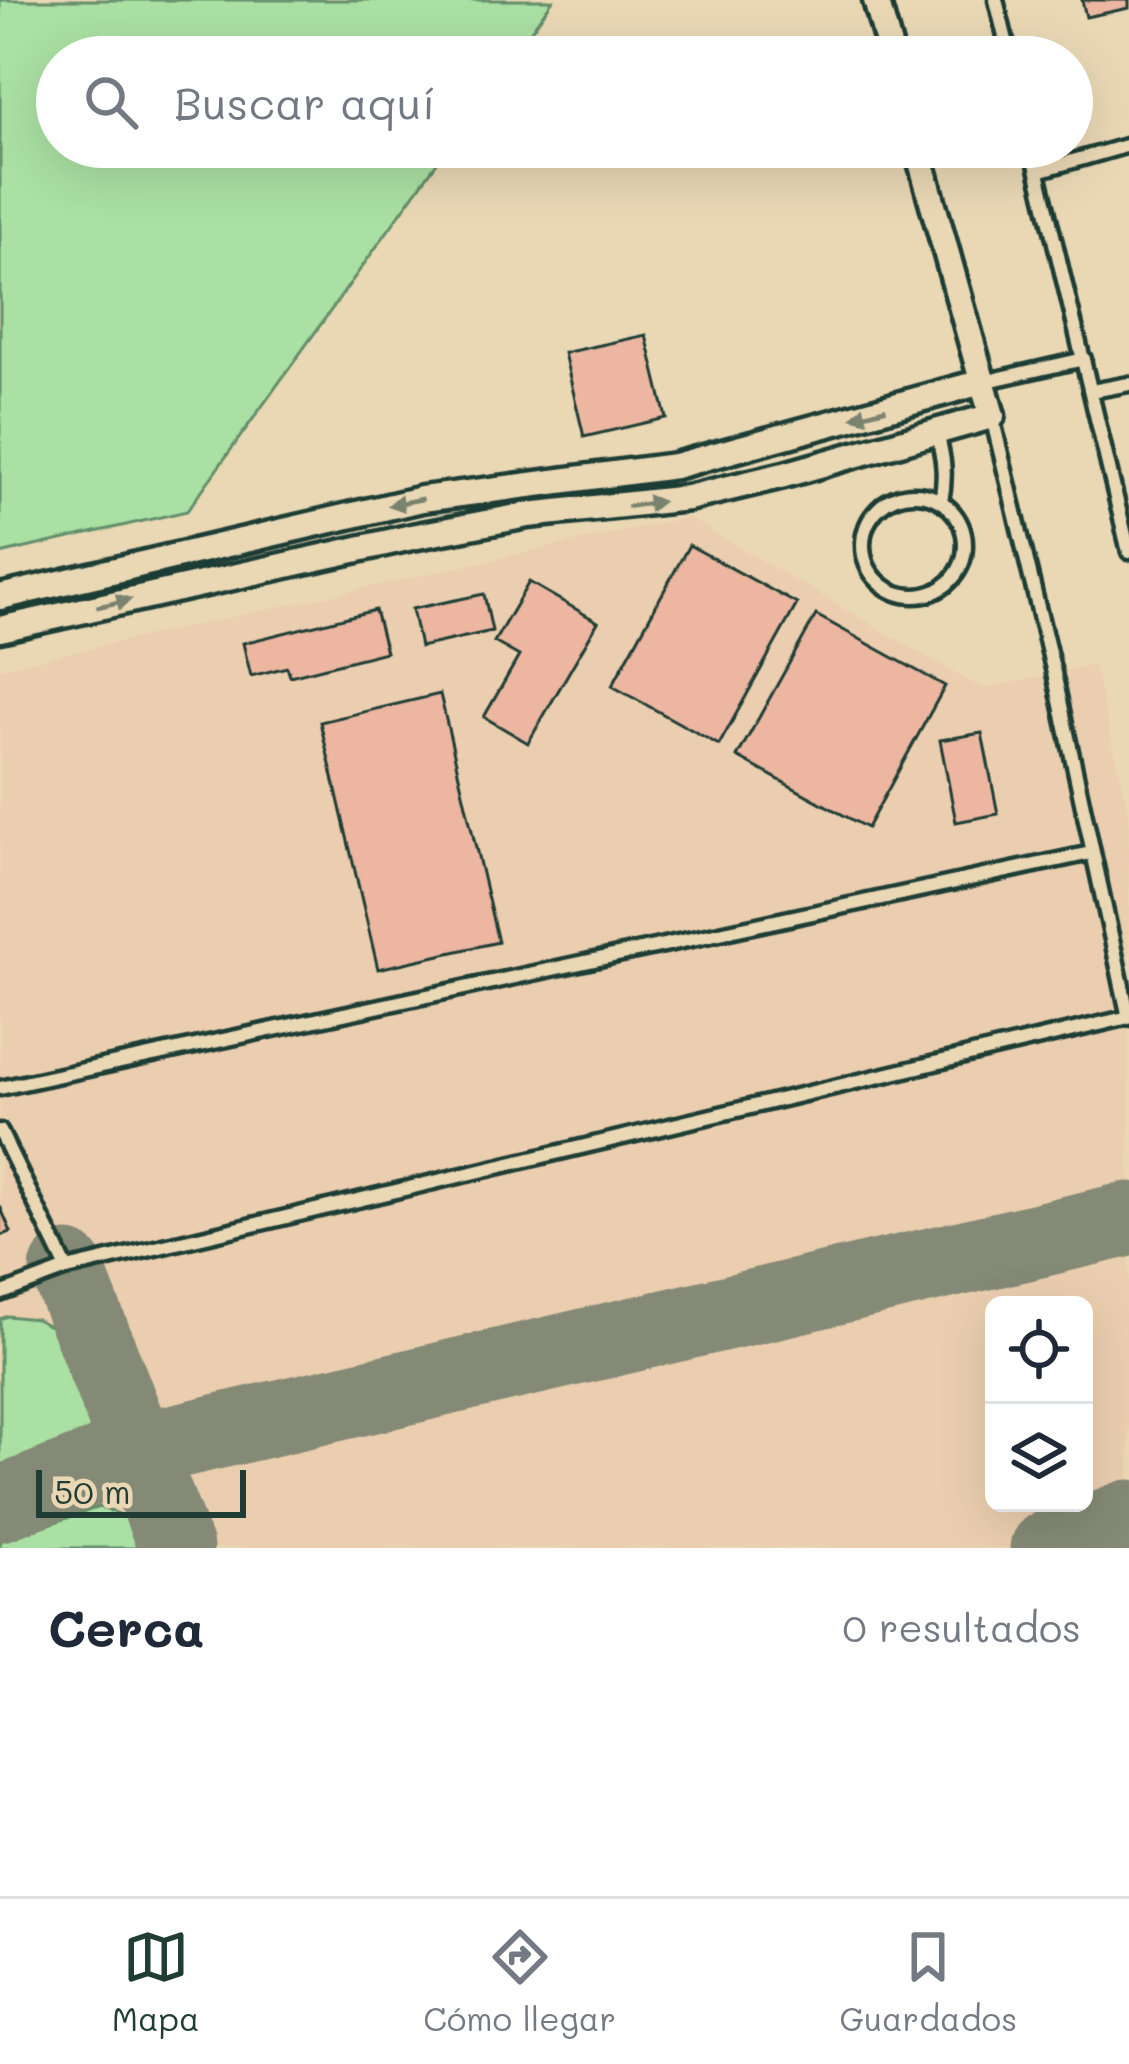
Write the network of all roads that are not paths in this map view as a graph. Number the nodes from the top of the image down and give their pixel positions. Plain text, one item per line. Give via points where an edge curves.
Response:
1 (876, 0) edge
2 (997, 0) edge
3 (886, 36) edge
4 (1005, 36) edge
5 (1129, 145) edge
6 (1093, 155) edge
7 (922, 168) edge
8 (1037, 168) edge
9 (1048, 168) edge
10 (1038, 171) junction
11 (1084, 359) junction
12 (982, 382) junction
13 (1129, 383) edge
14 (1092, 391) junction
15 (992, 416) junction
16 (937, 434) junction
17 (521, 484) junction
18 (941, 501) junction
19 (528, 515) junction
20 (1129, 552) edge
21 (0, 597) edge
22 (0, 629) edge
23 (1091, 853) junction
24 (1129, 1017) edge
25 (0, 1088) edge
26 (0, 1131) edge
27 (68, 1270) junction
28 (0, 1294) edge

1 - 3 street
2 - 4 lane
5 - 6 lane
7 - 12 street
8 - 10 lane
9 - 10 lane
10 - 11 lane
11 - 12 lane
11 - 14 lane
12 - 15 street
12 -> 17 street via 675,466
13 - 14 lane
14 - 20 lane
15 - 16 street
15 - 23 lane
16 - 18 lane
19 -> 16 street via 688,498
17 - 19 street
17 -> 21 street via 353,513
18 - 18 lane via 893,499 873,514 863,536 865,561 899,595 946,586 962,566 966,542
22 -> 19 street
23 - 24 lane
23 - 25 lane
24 - 27 lane
26 - 27 lane
27 - 28 lane

